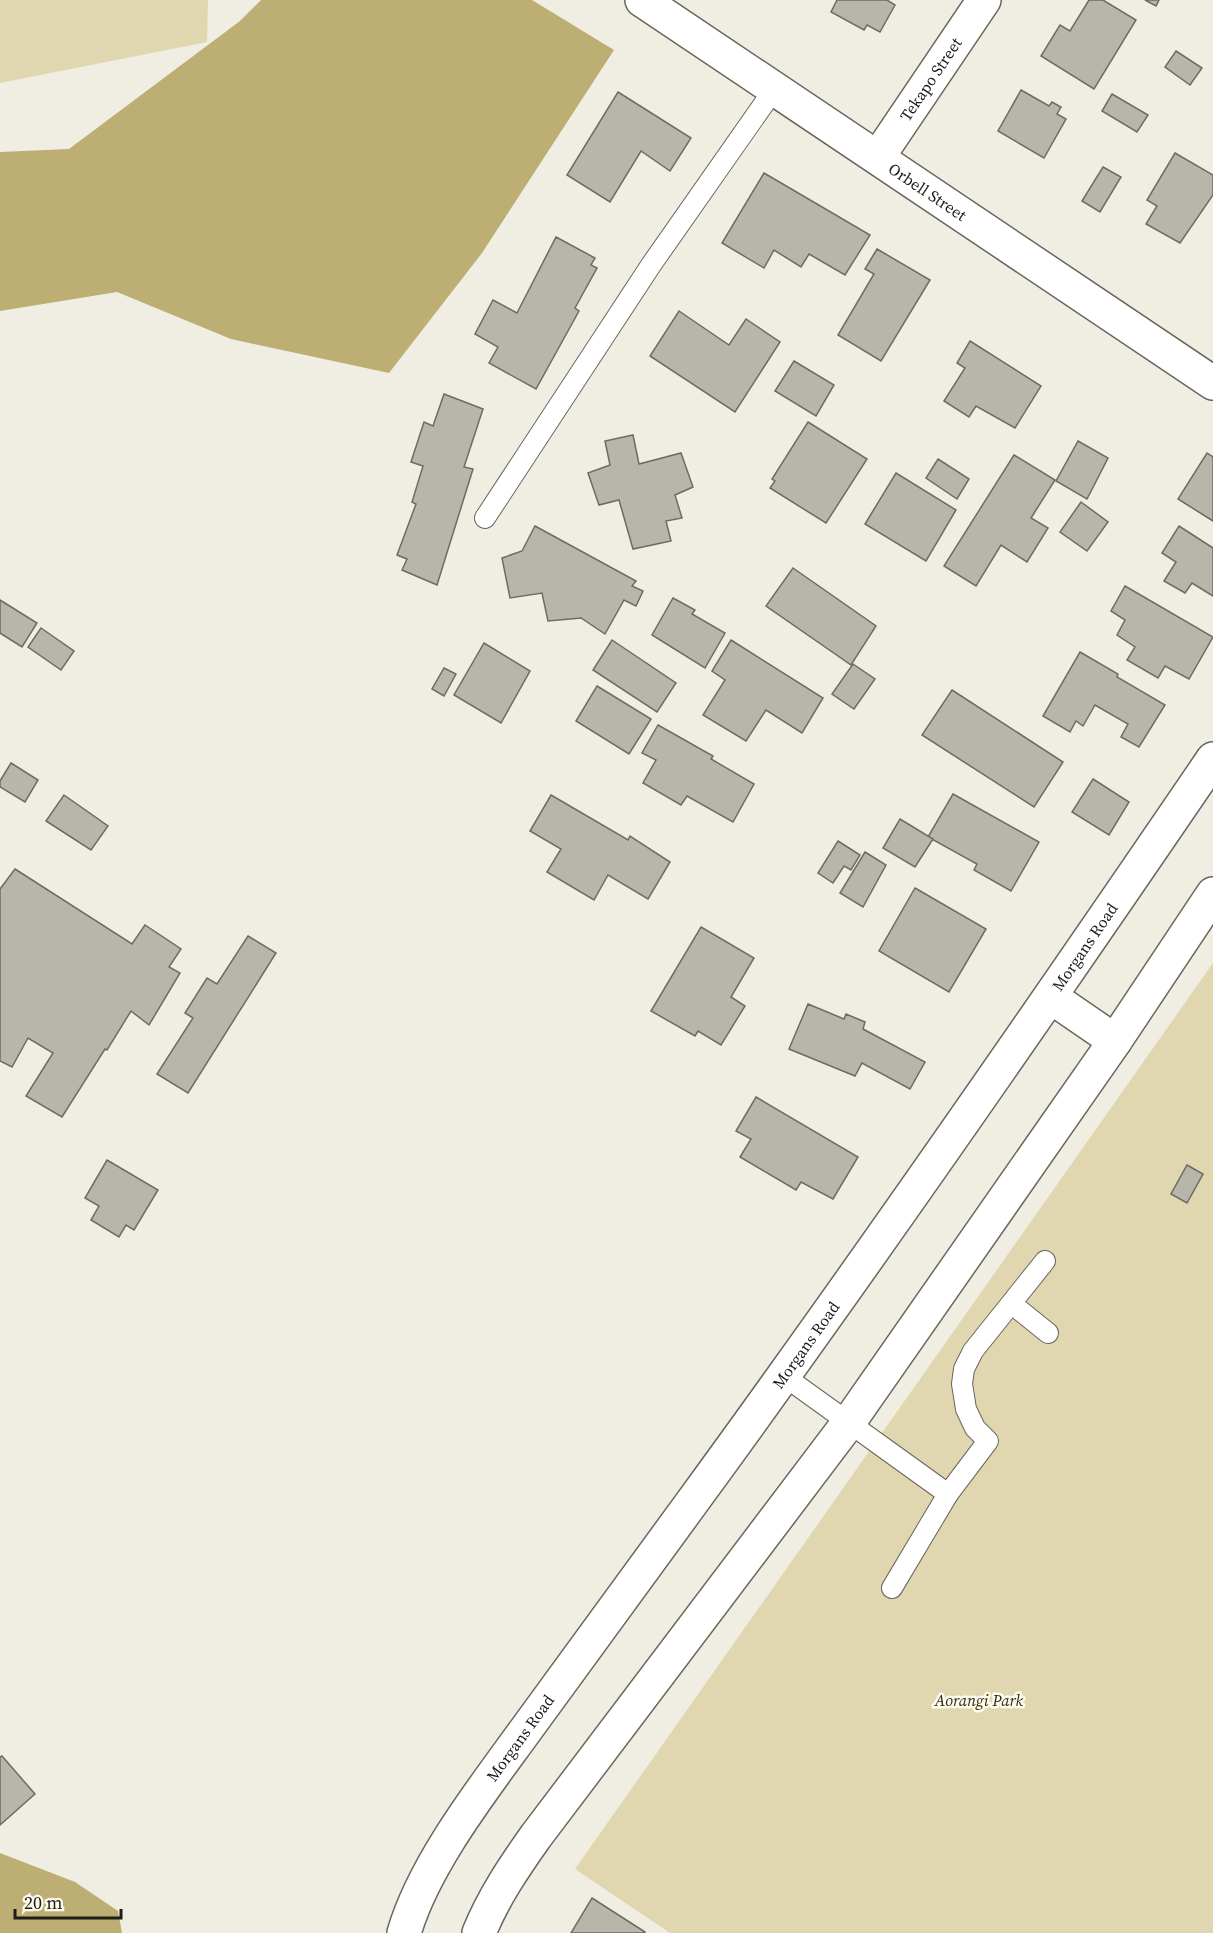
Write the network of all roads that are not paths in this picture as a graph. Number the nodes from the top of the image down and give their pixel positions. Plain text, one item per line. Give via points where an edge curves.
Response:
1 (642, 0) edge
2 (984, 0) edge
3 (775, 88) junction
4 (878, 157) junction
5 (1213, 383) edge
6 (485, 518) dead end
7 (1213, 759) edge
8 (1213, 894) edge
9 (1051, 997) junction
10 (1115, 1041) junction
11 (1045, 1261) dead end
12 (1012, 1304) junction
13 (1048, 1333) dead end
14 (784, 1376) junction
15 (849, 1422) junction
16 (948, 1494) junction
17 (892, 1588) dead end
18 (404, 1933) edge
19 (479, 1933) edge

1 - 3 street, Orbell Street
2 - 4 street, Tekapo Street
3 - 4 street, Orbell Street
3 - 6 lane via 651,265
4 - 5 street, Orbell Street
7 - 9 street, Morgans Road
8 - 10 street
9 - 10 street
9 - 14 street, Morgans Road
10 - 15 street
11 - 12 lane
12 - 13 lane
12 - 16 lane via 964,1369 966,1409 975,1428 988,1441
14 - 15 lane
14 - 18 street, Morgans Road via 478,1795 432,1869
15 - 16 lane
15 - 19 street via 536,1836 510,1873
16 - 17 lane

